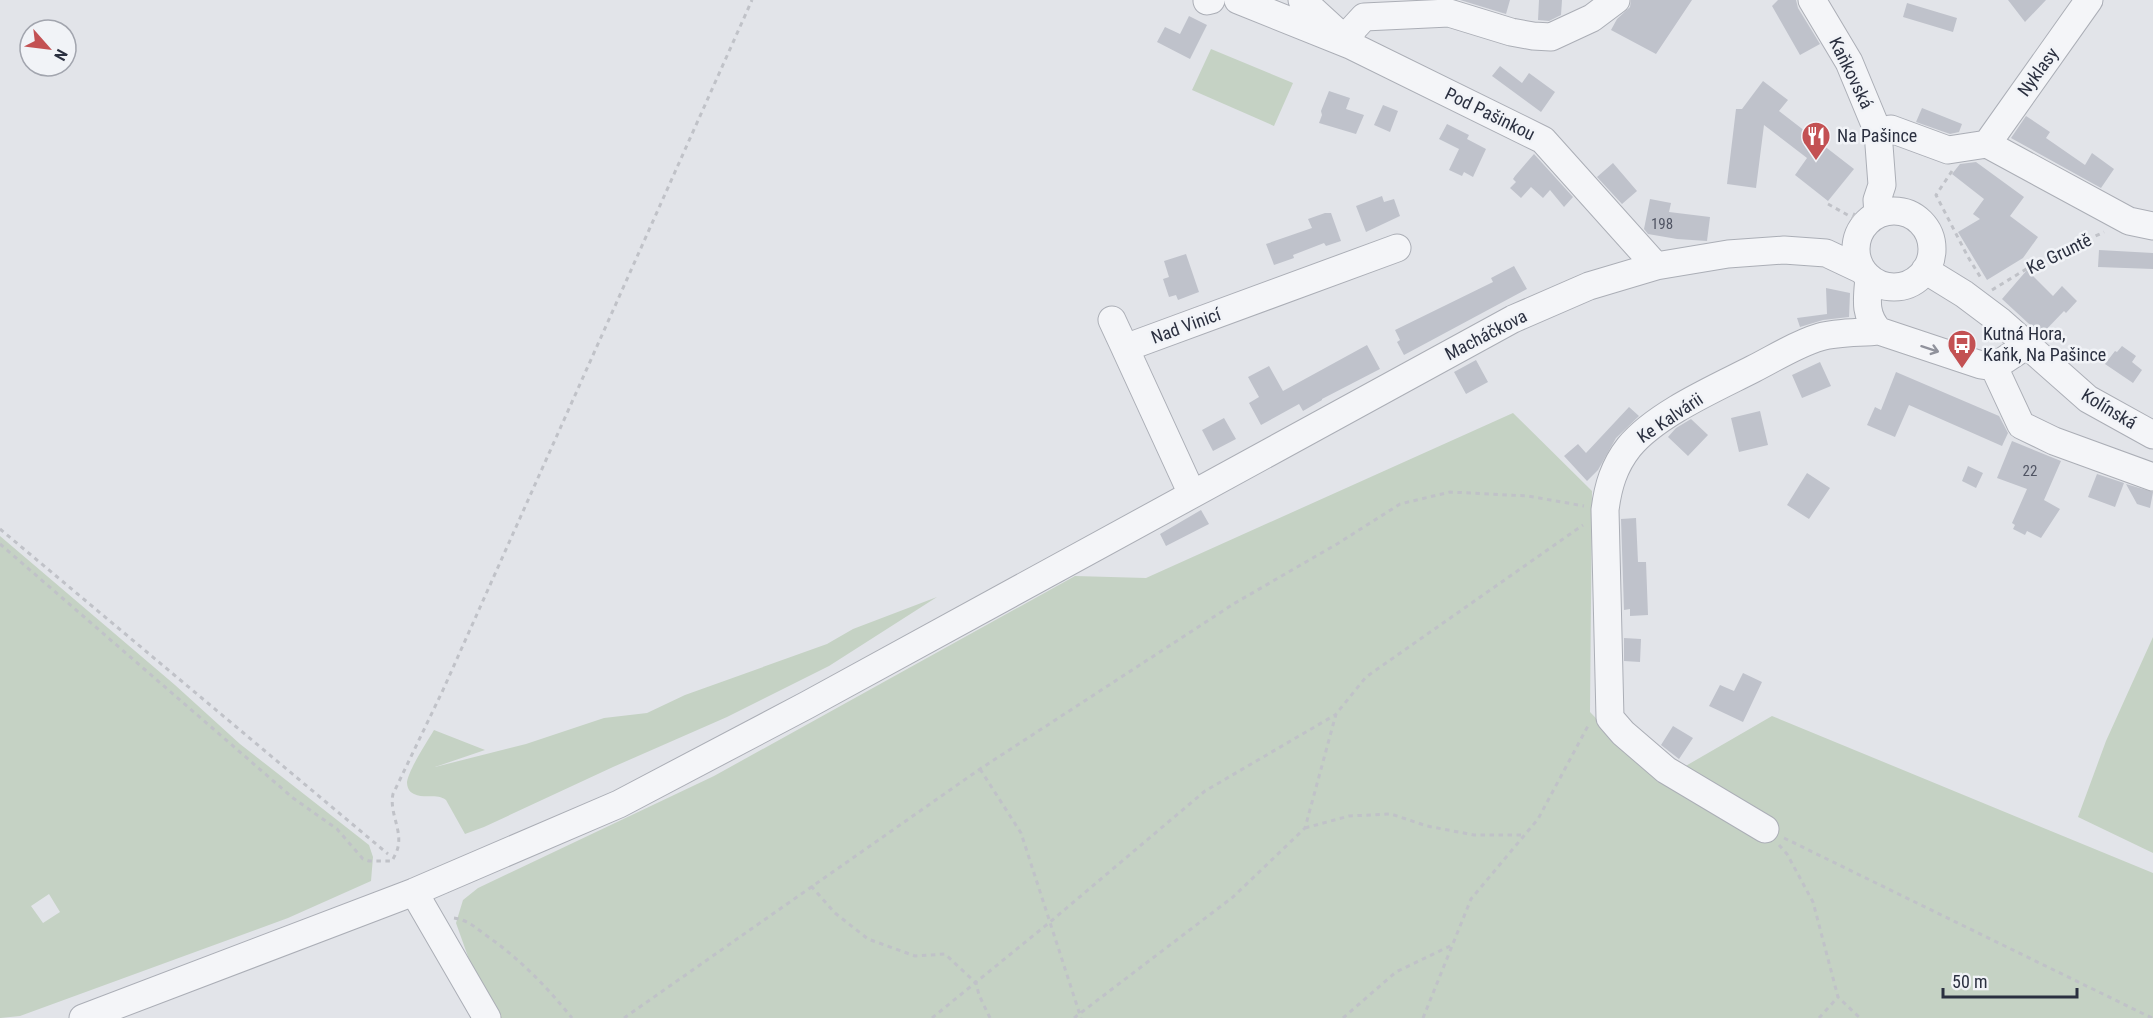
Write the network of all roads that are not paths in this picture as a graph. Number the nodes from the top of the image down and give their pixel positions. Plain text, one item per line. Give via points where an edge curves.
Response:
1 (1238, 0) edge
2 (1302, 0) edge
3 (1616, 0) edge
4 (1812, 0) edge
5 (2089, 0) edge
6 (1350, 45) junction
7 (1878, 132) junction
8 (1975, 146) junction
9 (1873, 220) junction
10 (2141, 223) edge
11 (1397, 248) dead end
12 (1826, 253) junction
13 (1656, 266) junction
14 (1925, 270) junction
15 (1866, 274) junction
16 (1112, 320) dead end
17 (1879, 331) junction
18 (2027, 345) junction
19 (1125, 348) junction
20 (1994, 367) junction
21 (2153, 435) edge
22 (2153, 477) edge
23 (1183, 499) junction
24 (1765, 828) road end
25 (414, 892) junction
26 (83, 1018) edge
27 (487, 1018) edge

1 - 6 street, Pod Pašinkou
2 - 6 street, Pod Pašinkou
3 - 6 street via 1592,18 1551,37 1511,32 1449,13 1403,14 1364,17 1352,30
4 - 7 street, Kaňkovská via 1849,62
5 - 8 street, Nyklasy
6 - 13 street, Pod Pašinkou via 1544,140
7 - 8 street via 1891,129 1948,150
7 - 9 street, Kaňkovská via 1882,185
8 - 10 street
9 - 12 street
9 - 14 street via 1913,216 1923,224 1932,247
9 - 15 street via 1856,249
11 - 19 street, Nad Vinicí
12 - 13 street, Macháčkova via 1784,250 1728,254
12 - 15 street
13 - 23 street, Macháčkova via 1589,286 1513,319
14 - 15 street via 1899,287 1878,284
14 - 18 street, Kolínská via 1964,294
15 - 17 street via 1867,310
16 - 19 street
17 -> 20 street
17 - 24 street, Ke Kalvárii via 1822,337 1801,344 1674,412 1631,444 1608,487 1605,510 1610,718 1666,770
18 - 20 street
18 - 21 street, Kolínská via 2088,399
19 - 23 street
20 - 22 street via 2021,425
23 - 25 street, Macháčkova via 619,804
25 - 26 street, Macháčkova
25 - 27 street

